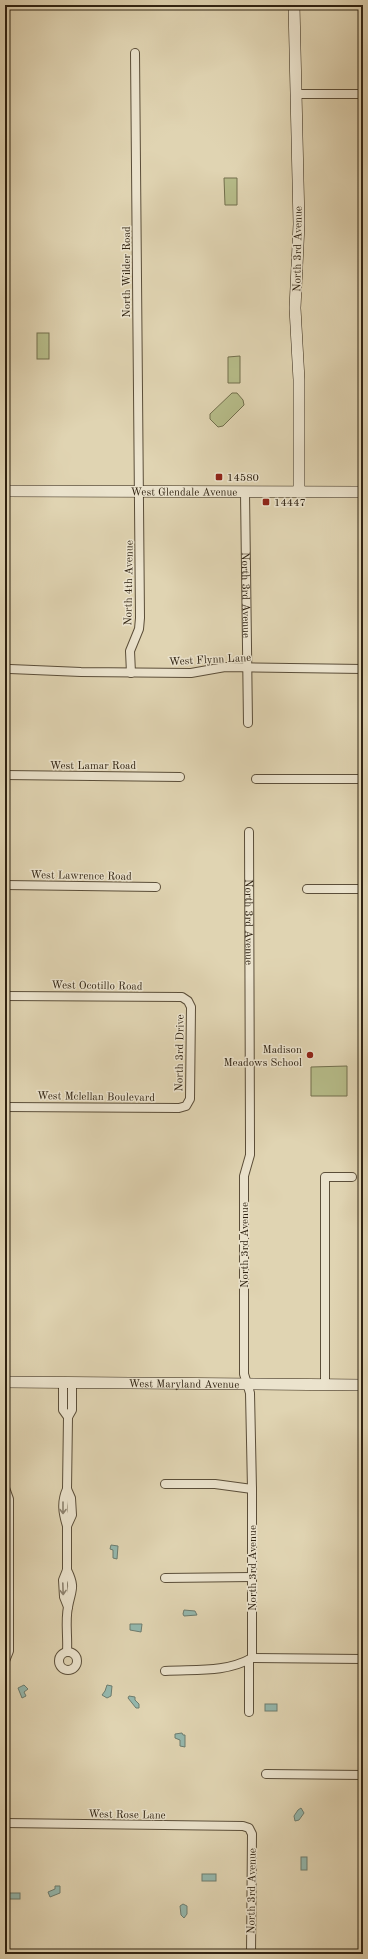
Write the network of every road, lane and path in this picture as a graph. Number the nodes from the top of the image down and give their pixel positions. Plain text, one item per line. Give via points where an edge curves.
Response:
1 (294, 5) edge
2 (135, 53) dead end
3 (295, 94) junction
4 (363, 94) edge
5 (5, 490) edge
6 (139, 491) junction
7 (245, 492) junction
8 (299, 492) junction
9 (363, 492) edge
10 (247, 667) junction
11 (10, 669) dead end
12 (363, 669) edge
13 (131, 673) junction
14 (248, 723) dead end
15 (5, 775) edge
16 (180, 777) dead end
17 (256, 779) dead end
18 (363, 779) edge
19 (249, 832) dead end
20 (5, 885) edge
21 (156, 887) dead end
22 (307, 889) dead end
23 (363, 889) edge
24 (5, 996) edge
25 (188, 1001) joint
26 (186, 1106) joint
27 (5, 1107) edge
28 (352, 1176) dead end
29 (5, 1382) edge
30 (68, 1383) junction
31 (248, 1385) junction
32 (325, 1385) junction
33 (363, 1385) edge
34 (165, 1484) dead end
35 (5, 1488) edge
36 (252, 1489) junction
37 (7, 1574) edge
38 (252, 1577) junction
39 (165, 1578) dead end
40 (68, 1652) dead end
41 (250, 1659) junction
42 (363, 1659) edge
43 (5, 1660) edge
44 (165, 1671) dead end
45 (249, 1712) dead end
46 (266, 1774) dead end
47 (363, 1775) edge
48 (5, 1823) edge
49 (249, 1828) joint
50 (251, 1954) edge

1 - 3 street, North 3rd Avenue
2 - 6 street, North Wilder Road
3 - 4 street
3 - 8 street, North 3rd Avenue via 299,224 296,308
5 - 6 street, West Glendale Avenue
6 - 7 street, West Glendale Avenue
6 - 13 street, North 4th Avenue via 140,618 130,651
7 - 8 street, West Glendale Avenue
7 - 10 street, North 3rd Avenue
8 - 9 street, West Glendale Avenue
10 - 12 street, West Flynn Lane
10 - 13 street, West Flynn Lane via 225,667 191,673
10 - 14 street, North 3rd Avenue
11 - 13 street, West Flynn Lane
15 - 16 street, West Lamar Road
17 - 18 street
19 - 31 street, North 3rd Avenue via 250,1150 244,1176 244,1374
20 - 21 street, West Lawrence Road
22 - 23 street
24 - 25 street, West Ocotillo Road via 182,997
25 - 26 street, North 3rd Drive via 191,1007 190,1099
26 - 27 street, West Mclellan Boulevard
28 - 32 street via 325,1176
29 - 30 street, West Maryland Avenue
30 - 31 street, West Maryland Avenue
30 - 40 street via 72,1410 68,1417 67,1489 72,1510 68,1526 67,1570 72,1579 72,1595 68,1607
31 - 32 street, West Maryland Avenue
31 - 36 street, North 3rd Avenue
32 - 33 street, West Maryland Avenue
34 - 36 street via 215,1484
35 - 37 street via 9,1499
36 - 38 street, North 3rd Avenue
37 - 43 street via 9,1651
38 - 39 street
38 - 41 street, North 3rd Avenue
41 - 42 street
41 - 44 street via 222,1669
41 - 45 street, North 3rd Avenue
46 - 47 street
48 - 49 street, West Rose Lane
49 - 50 street, North 3rd Avenue via 252,1834

